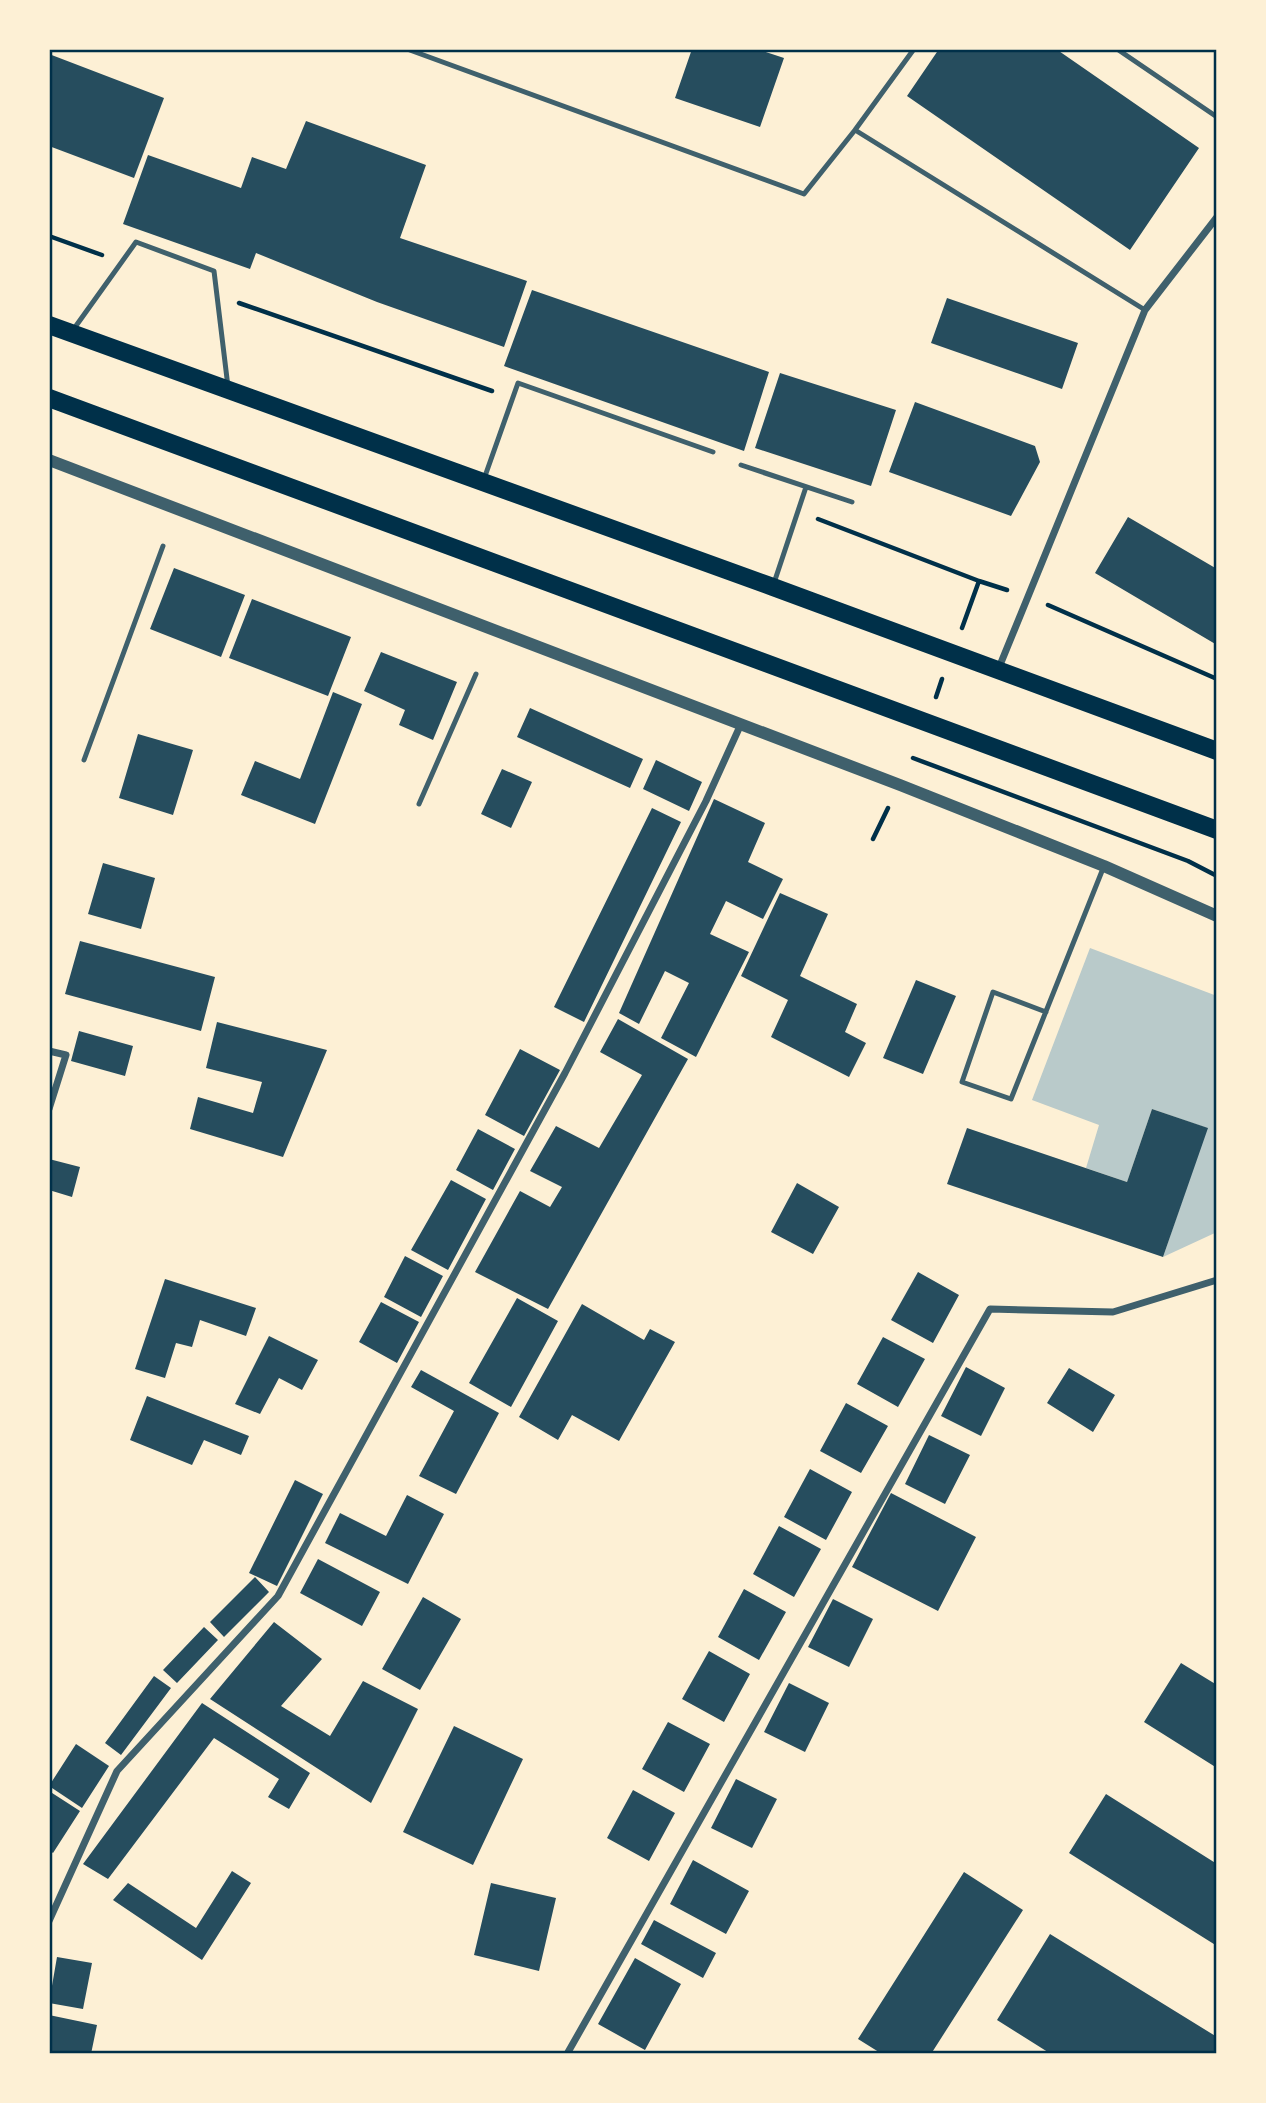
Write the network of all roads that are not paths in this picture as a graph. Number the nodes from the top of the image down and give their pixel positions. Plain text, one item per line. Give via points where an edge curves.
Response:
1 (407, 49) edge
2 (914, 49) edge
3 (1117, 49) edge
4 (1217, 117) edge
5 (856, 130) junction
6 (1217, 217) edge
7 (1145, 310) junction
8 (49, 326) edge
9 (71, 334) junction
10 (228, 390) junction
11 (49, 398) edge
12 (713, 452) dead end
13 (49, 460) edge
14 (741, 465) dead end
15 (483, 482) junction
16 (806, 486) junction
17 (852, 502) dead end
18 (163, 546) dead end
19 (773, 587) junction
20 (998, 670) junction
21 (476, 674) dead end
22 (741, 724) junction
23 (1217, 751) edge
24 (84, 761) dead end
25 (419, 804) dead end
26 (1217, 830) edge
27 (1104, 866) junction
28 (1217, 916) edge
29 (1046, 1012) junction
30 (49, 1051) edge
31 (49, 1109) edge
32 (1217, 1280) edge
33 (49, 1921) edge
34 (567, 2054) edge

1 - 5 lane via 804,194
2 - 5 lane
3 - 4 lane
5 - 7 lane
6 - 7 street
7 - 20 street
8 - 9 main road
9 - 10 main road
9 - 10 lane via 136,242 214,271
10 - 15 main road
11 - 26 main road
12 - 15 lane via 518,383
13 - 22 street
14 - 16 lane
15 - 19 main road
16 - 17 lane
16 - 19 lane
18 - 24 lane
19 - 20 main road
20 - 23 main road
21 - 25 lane
22 - 27 street
22 - 33 street via 565,1073 278,1596 117,1771
27 - 28 street
27 - 29 lane
29 - 29 lane via 993,992 962,1082 1011,1099
30 - 31 street via 66,1055
32 - 34 street via 1112,1312 990,1309

